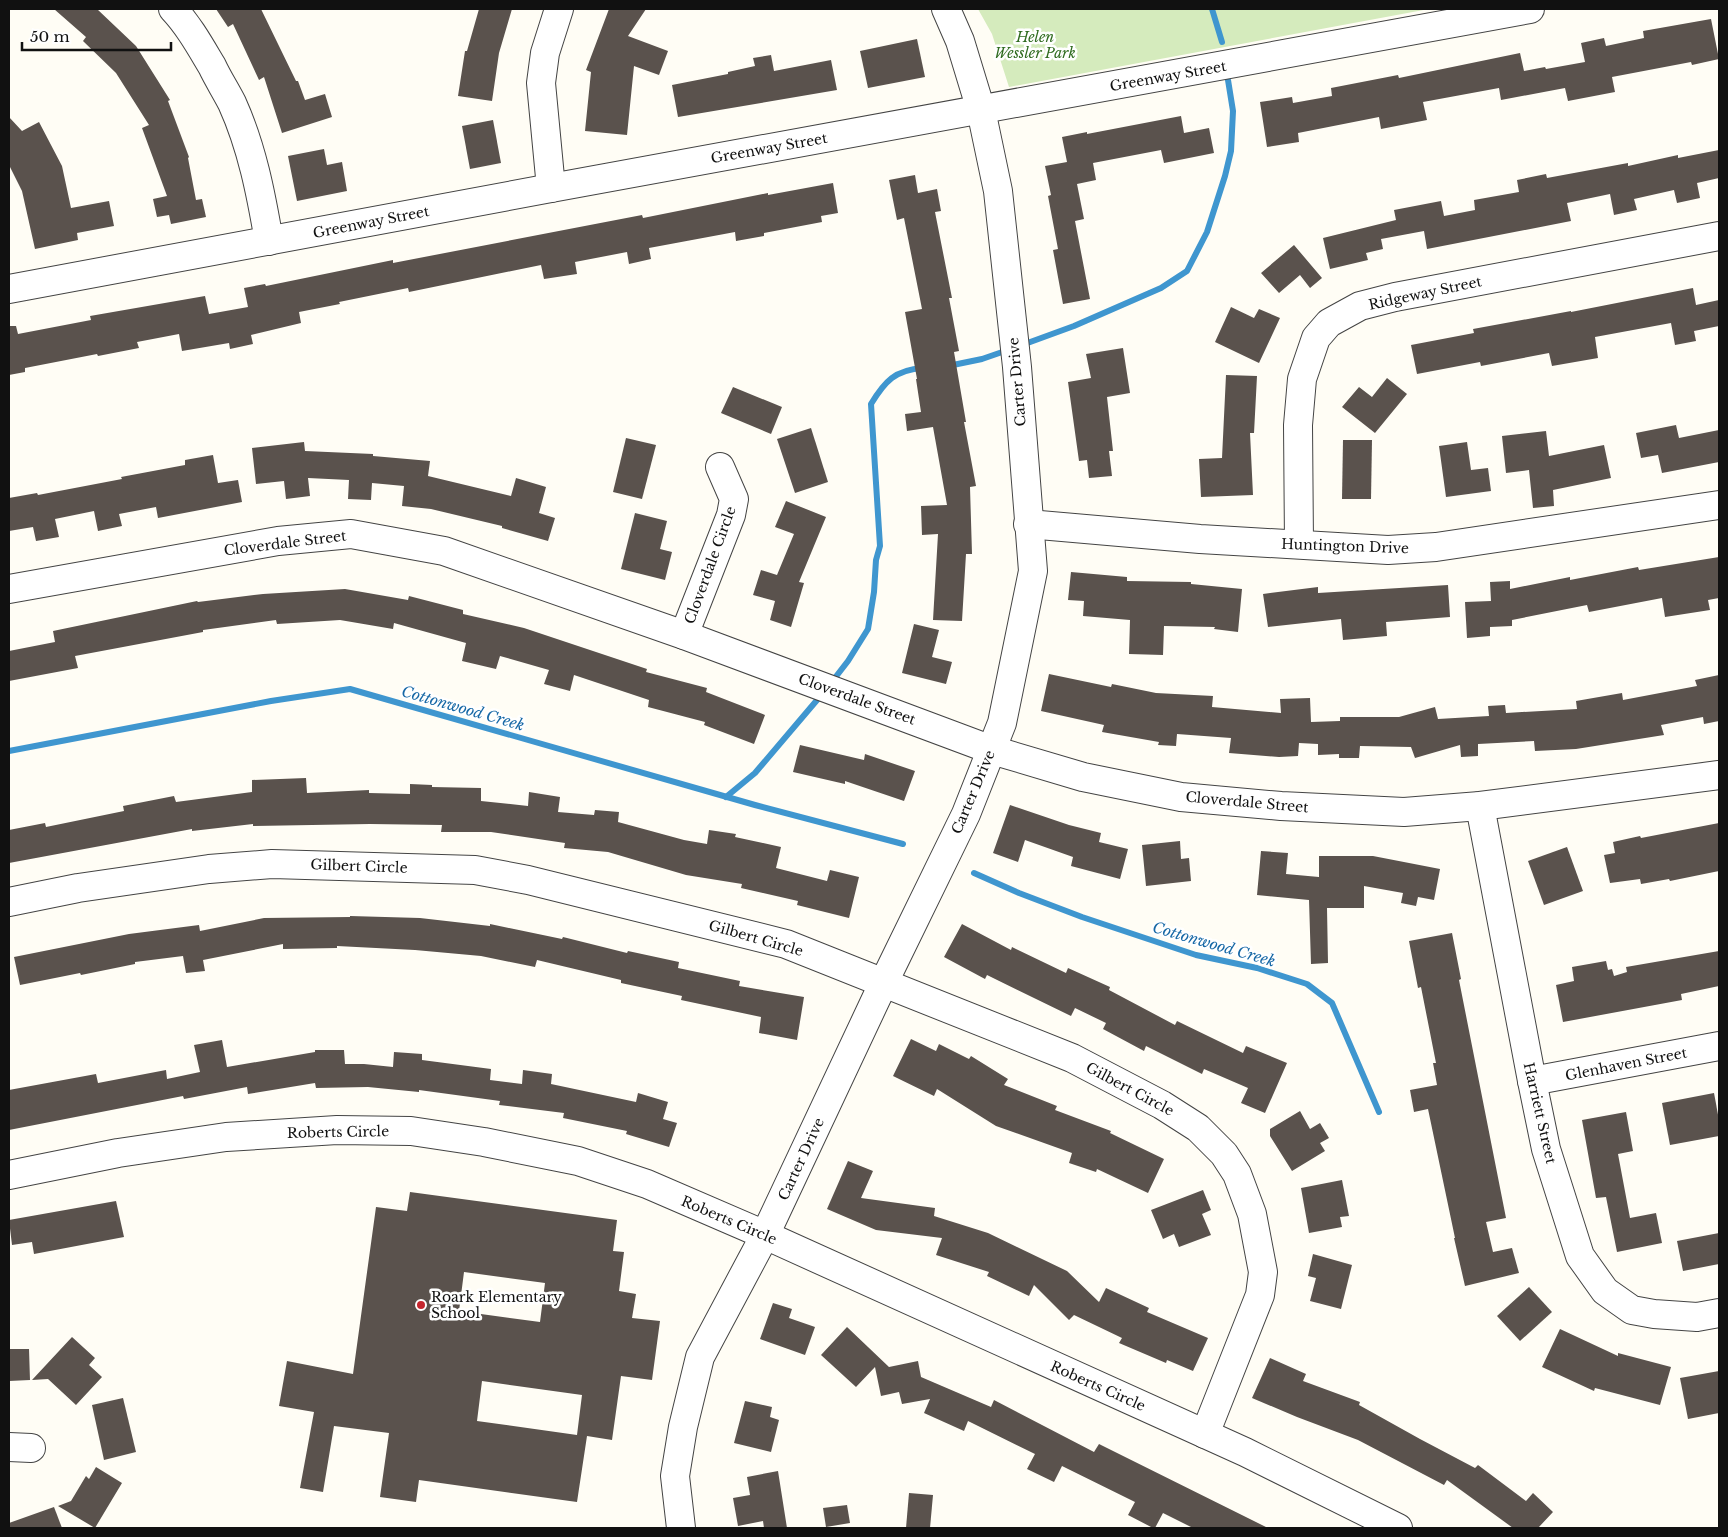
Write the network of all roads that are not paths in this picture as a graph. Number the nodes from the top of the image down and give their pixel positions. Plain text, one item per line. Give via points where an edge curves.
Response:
1 (173, 9) edge
2 (559, 9) edge
3 (946, 9) edge
4 (1530, 9) edge
5 (981, 110) junction
6 (551, 188) junction
7 (1719, 236) edge
8 (269, 241) junction
9 (9, 289) edge
10 (720, 467) dead end
11 (1719, 505) edge
12 (1028, 524) junction
13 (1298, 544) junction
14 (9, 589) edge
15 (684, 635) junction
16 (992, 750) junction
17 (1719, 775) edge
18 (1480, 806) junction
19 (9, 902) edge
20 (884, 982) junction
21 (1719, 1046) edge
22 (1532, 1081) junction
23 (9, 1174) edge
24 (765, 1235) junction
25 (1719, 1313) edge
26 (1205, 1434) junction
27 (681, 1528) edge
28 (1398, 1528) edge

1 - 8 street via 199,43 232,103 260,188
2 - 6 street via 545,53 541,83
3 - 5 street, Carter Drive via 960,40
4 - 5 street, Greenway Street
5 - 6 street, Greenway Street
5 - 12 street, Carter Drive via 998,191 1017,367
6 - 8 street, Greenway Street
7 - 13 street, Ridgeway Street via 1396,297 1360,306 1329,323 1316,338 1302,379 1298,425
8 - 9 street, Greenway Street
10 - 15 street, Cloverdale Circle via 734,499 731,515
11 - 13 street, Huntington Drive via 1436,547 1388,550
12 - 13 street, Huntington Drive via 1200,540
12 - 16 street, Carter Drive via 1032,571 1002,723
14 - 15 street, Cloverdale Street via 278,541 351,534 444,551
15 - 16 street, Cloverdale Street
16 - 18 street, Cloverdale Street via 1083,777 1182,797 1404,812
16 - 20 street, Carter Drive via 966,814
17 - 18 street, Cloverdale Street
18 - 22 street, Harriett Street
19 - 20 street, Gilbert Circle via 78,888 209,869 272,864 475,870 528,880 786,944
20 - 24 street, Carter Drive
20 - 26 street, Gilbert Circle via 1072,1058 1162,1105 1198,1128 1224,1154 1252,1214 1263,1272 1260,1295
21 - 22 street, Glenhaven Street
22 - 25 street, Harriett Street via 1546,1149 1580,1256 1605,1291 1632,1310 1697,1316
23 - 24 street, Roberts Circle via 226,1137 337,1130 411,1131 578,1161 647,1184
24 - 26 street, Roberts Circle
24 - 27 street, Carter Drive via 700,1357 683,1427 676,1476
26 - 28 street, Roberts Circle

